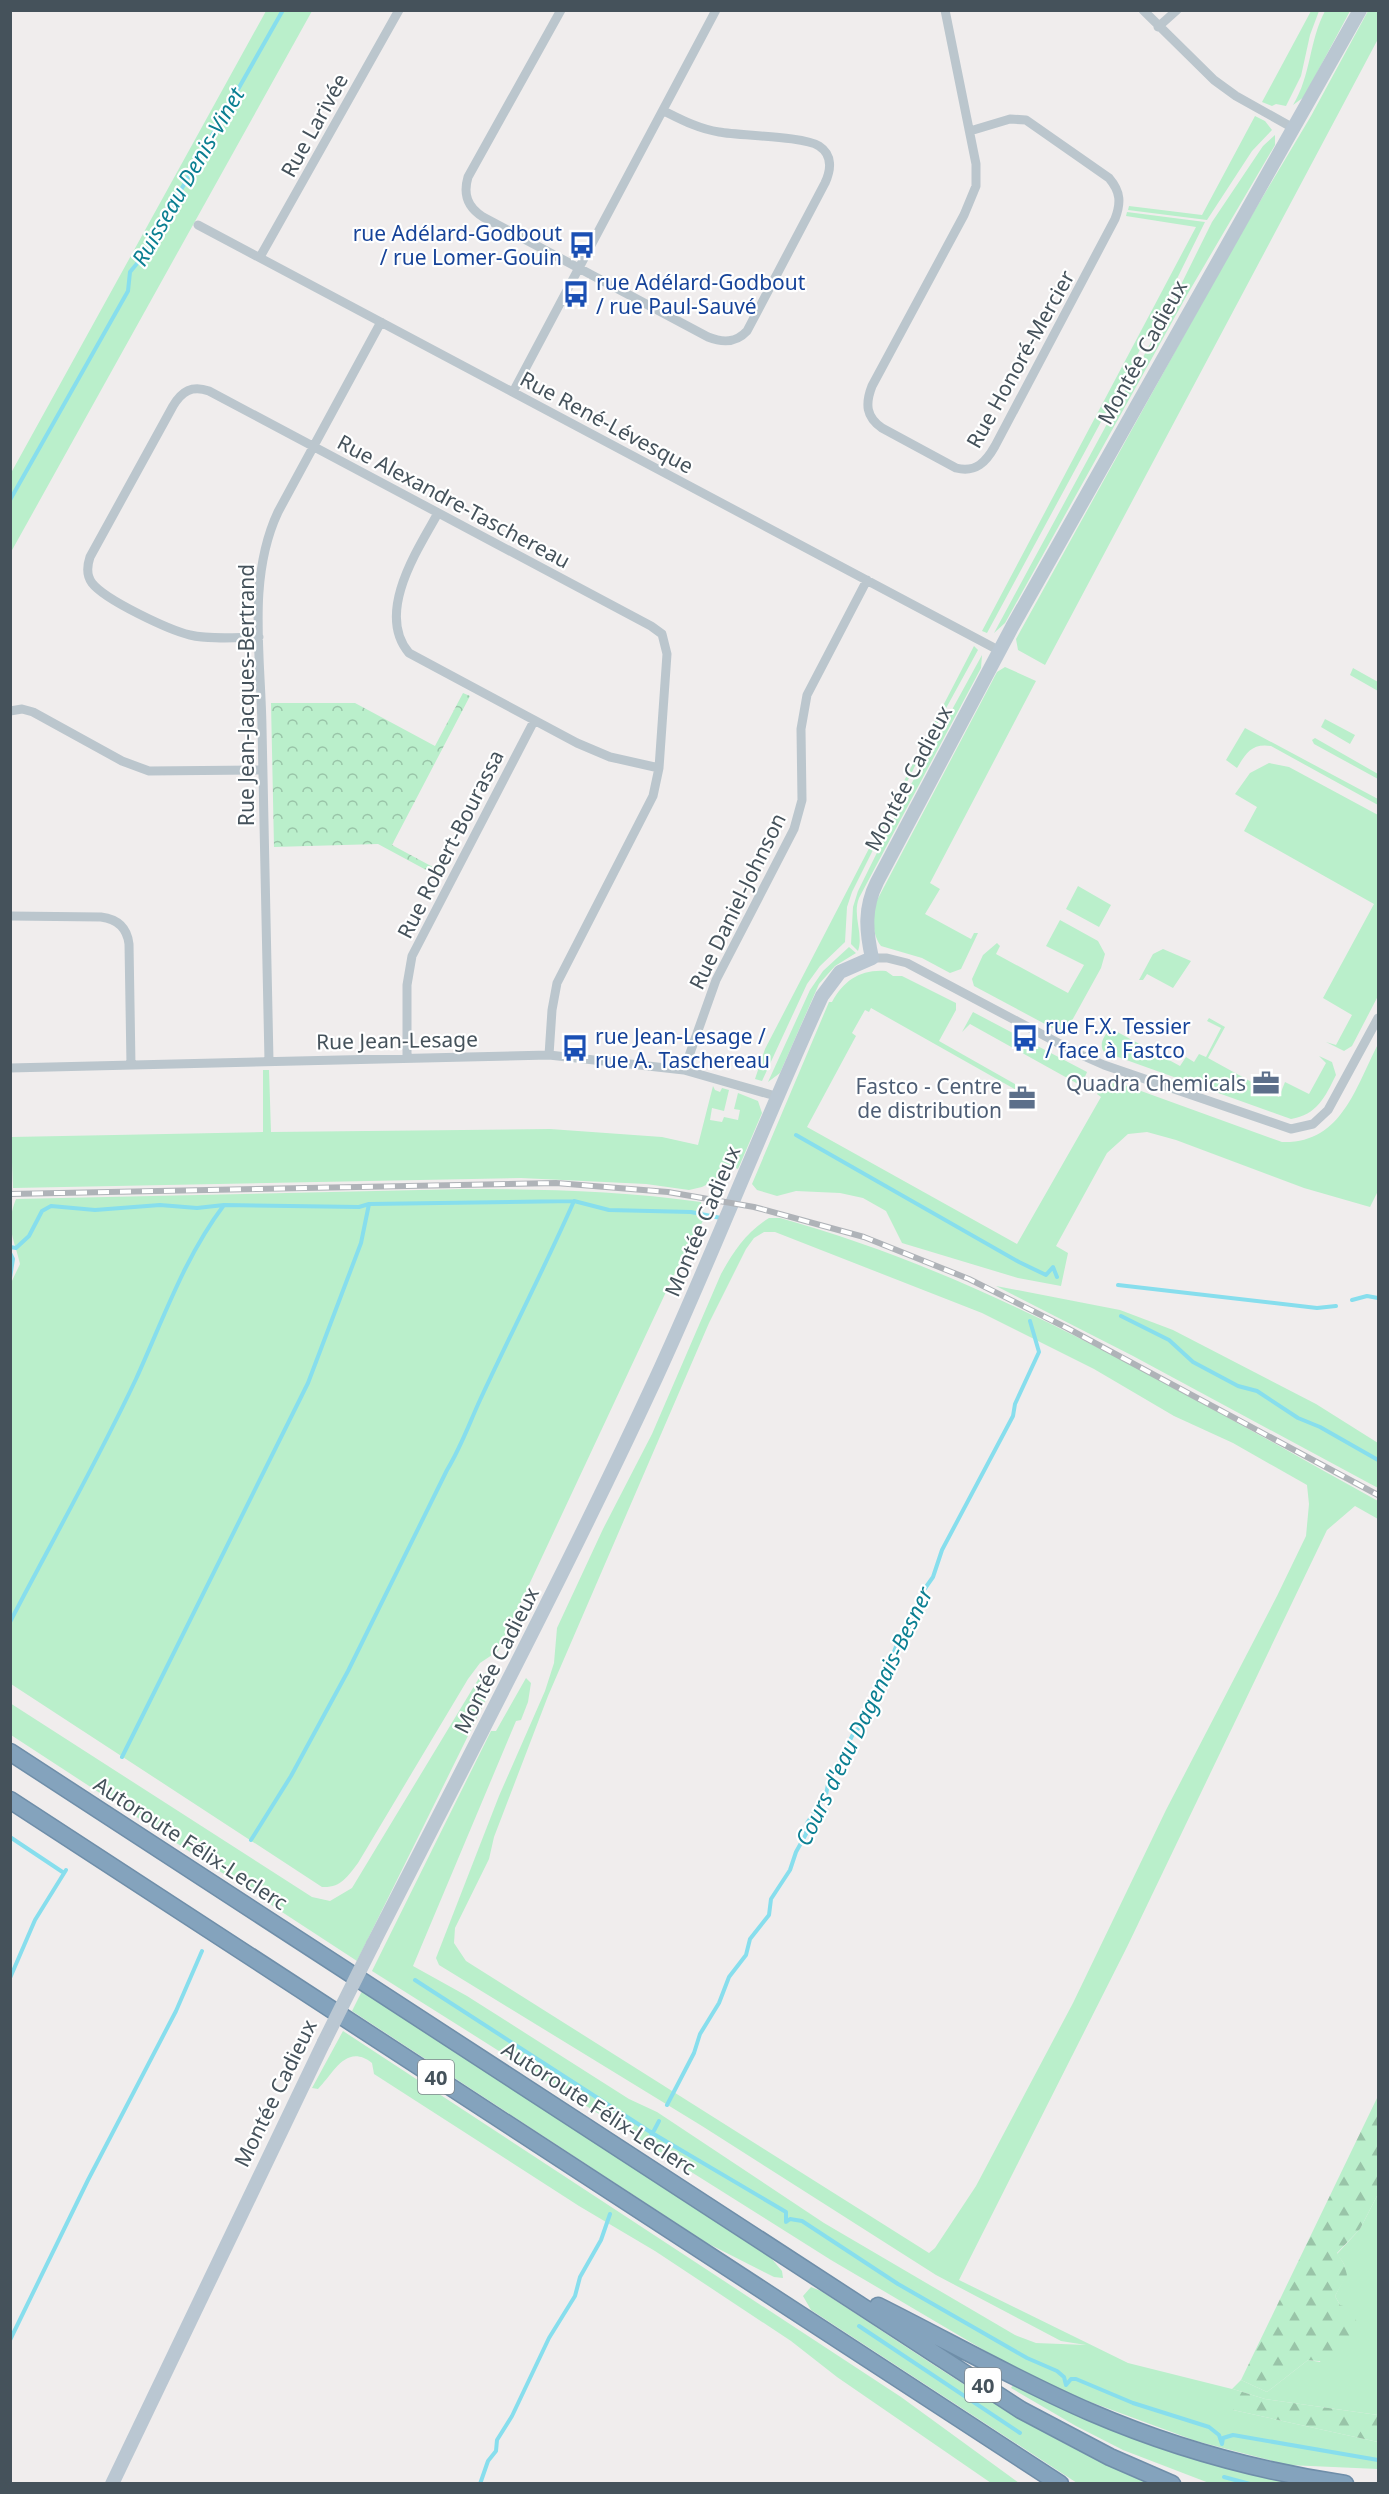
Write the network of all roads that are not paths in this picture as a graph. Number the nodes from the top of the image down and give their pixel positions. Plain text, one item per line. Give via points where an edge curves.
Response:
1 (399, 10) edge
2 (561, 10) edge
3 (716, 10) edge
4 (945, 10) edge
5 (1143, 10) edge
6 (1177, 10) edge
7 (1360, 10) edge
8 (1158, 27) junction
9 (664, 111) junction
10 (1295, 129) junction
11 (970, 131) junction
12 (198, 225) dead end
13 (260, 257) junction
14 (579, 268) junction
15 (381, 322) junction
16 (513, 392) junction
17 (314, 447) junction
18 (438, 513) junction
19 (867, 580) junction
20 (259, 637) junction
21 (1000, 651) junction
22 (10, 711) edge
23 (534, 721) junction
24 (658, 768) junction
25 (263, 770) junction
26 (10, 916) edge
27 (872, 958) junction
28 (1378, 1018) edge
29 (549, 1055) junction
30 (407, 1058) junction
31 (269, 1061) junction
32 (132, 1065) junction
33 (10, 1068) edge
34 (684, 1070) junction
35 (780, 1097) junction
36 (10, 1752) edge
37 (10, 1800) edge
38 (804, 2269) junction
39 (1034, 2466) junction
40 (112, 2484) edge
41 (1052, 2484) edge
42 (1060, 2484) edge
43 (1172, 2484) edge
44 (1345, 2484) edge

1 - 13 street, Rue Larivée
2 - 14 street via 472,169 465,193 478,214
3 - 9 street
4 - 11 street, Rue Honoré-Mercier
5 - 8 street
6 - 8 street
7 - 10 street, Montée Cadieux
8 - 10 street via 1224,88
9 - 14 street
9 - 14 street via 716,132 816,144 828,157 830,167 825,183 750,326 736,339 716,340
10 - 21 street, Montée Cadieux via 1227,242
11 - 11 street, Rue Honoré-Mercier via 977,171 974,194 872,386 867,406 872,420 882,428 966,470 980,466 995,446 1116,219 1120,199 1109,178 1030,121 1010,119
12 - 13 street, Rue René-Lévesque
13 - 15 street, Rue René-Lévesque
14 - 16 street
15 - 16 street, Rue René-Lévesque
15 - 17 street, Rue Jean-Jacques-Bertrand
16 - 19 street, Rue René-Lévesque
17 - 18 street, Rue Alexandre-Taschereau
17 - 20 street, Rue Jean-Jacques-Bertrand via 268,536 259,578
17 - 20 street, Rue Alexandre-Taschereau via 209,392 197,388 185,392 173,406 88,561 89,577 97,588 164,627 202,637
18 - 23 street via 400,587 401,642 413,656
18 - 24 street, Rue Alexandre-Taschereau via 662,634 667,654
19 - 21 street, Rue René-Lévesque
19 - 34 street, Rue Daniel-Johnson via 807,695 801,729 802,800 794,829 716,980
20 - 25 street, Rue Jean-Jacques-Bertrand
21 - 27 street, Montée Cadieux via 873,890 866,919
22 - 25 street via 33,712 148,771
23 - 24 street via 610,757
23 - 30 street, Rue Robert-Bourassa via 412,956 406,985
24 - 29 street, Rue Alexandre-Taschereau via 650,803 557,983
25 - 31 street, Rue Jean-Jacques-Bertrand
26 - 32 street via 101,917 123,927 129,944
27 - 28 street via 907,963 1091,1060 1291,1129 1313,1124 1328,1110
27 - 35 street, Montée Cadieux via 847,967 828,986
29 - 30 street, Rue Jean-Lesage
29 - 34 street, Rue Jean-Lesage
30 - 31 street, Rue Jean-Lesage
31 - 32 street, Rue Jean-Lesage
32 - 33 street, Rue Jean-Lesage
34 - 35 street, Rue Jean-Lesage
35 - 40 street, Montée Cadieux, bridge via 692,1300 596,1506 258,2175
36 - 38 highway, Autoroute Félix-Leclerc / 40
37 - 39 highway, 40
38 - 43 highway, Autoroute Félix-Leclerc / 40 via 1021,2410 1110,2457
38 - 44 highway via 1054,2396 1129,2428 1245,2464
39 - 41 highway
39 - 42 highway, 40

